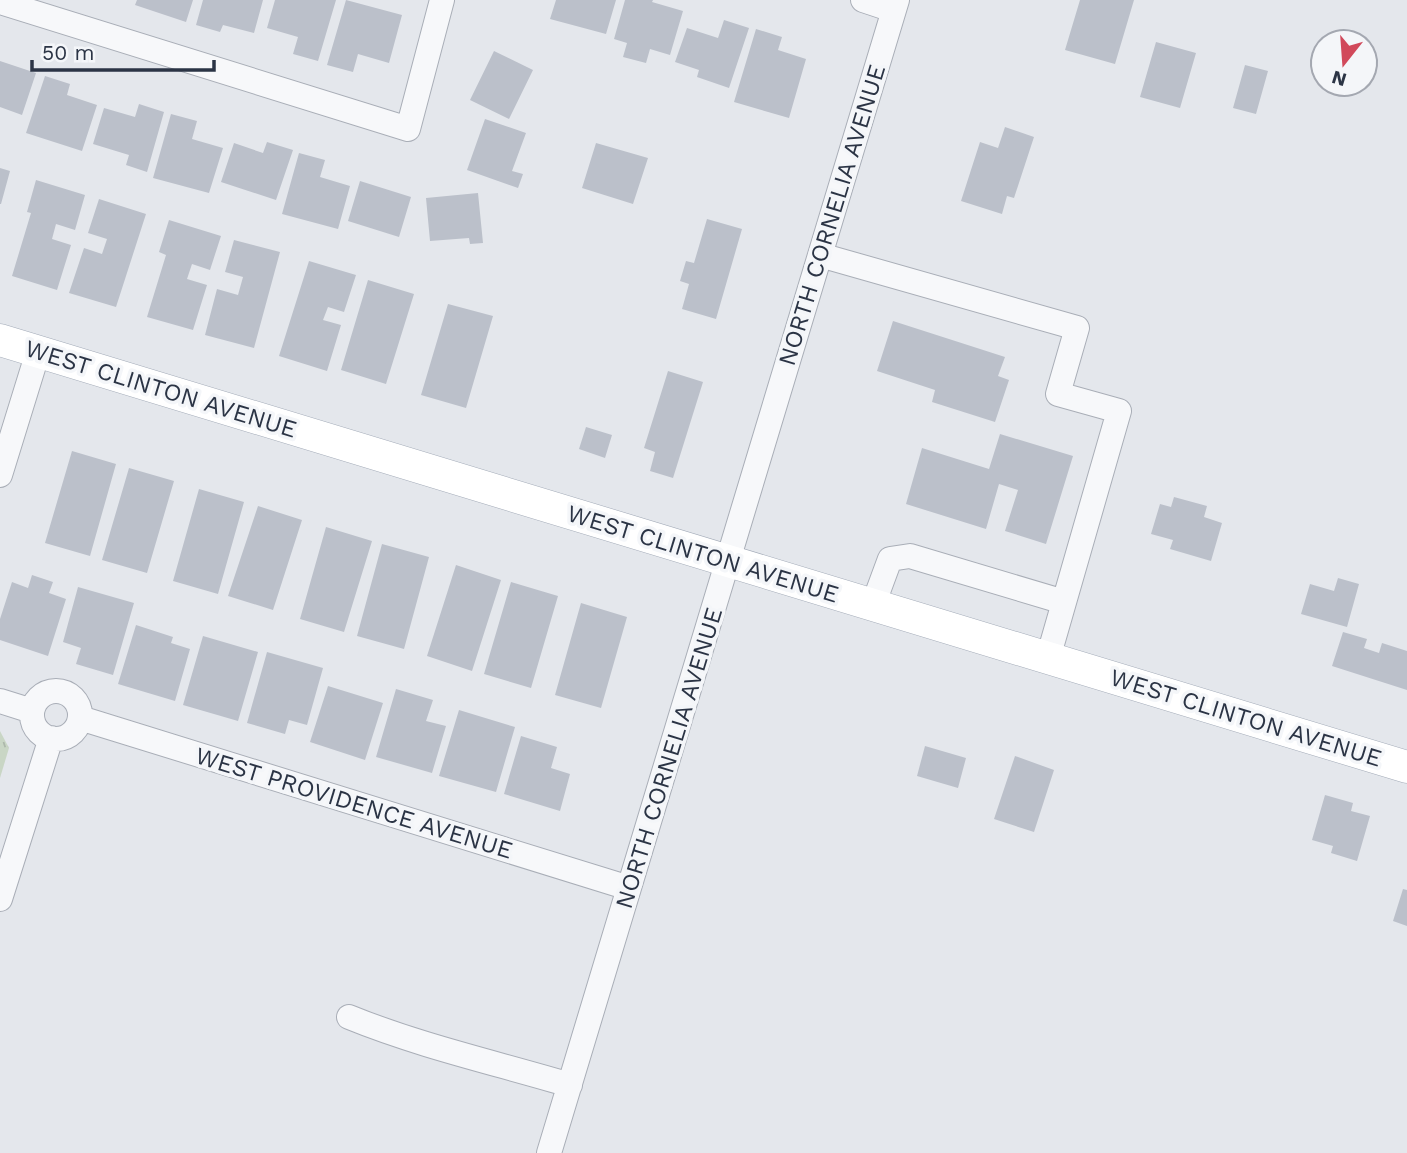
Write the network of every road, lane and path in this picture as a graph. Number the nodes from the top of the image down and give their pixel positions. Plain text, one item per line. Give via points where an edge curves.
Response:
1 (442, 0) edge
2 (863, 0) edge
3 (0, 2) edge
4 (895, 5) edge
5 (820, 255) junction
6 (0, 340) edge
7 (38, 352) junction
8 (0, 475) edge
9 (728, 561) junction
10 (1064, 602) junction
11 (873, 605) junction
12 (1048, 658) junction
13 (0, 701) edge
14 (32, 711) junction
15 (80, 718) junction
16 (51, 738) junction
17 (1407, 766) edge
18 (629, 888) junction
19 (0, 899) edge
20 (349, 1017) dead end
21 (570, 1085) junction
22 (549, 1153) edge

1 - 3 street via 408,129
2 - 4 street
4 - 5 street, NORTH CORNELIA AVENUE
5 - 9 street, NORTH CORNELIA AVENUE
5 - 10 street via 1077,328 1058,394 1119,411
6 - 7 main road, WEST CLINTON AVENUE
7 - 8 street
7 - 9 main road, WEST CLINTON AVENUE
9 - 11 main road, WEST CLINTON AVENUE
9 - 18 street, NORTH CORNELIA AVENUE
10 - 11 street via 910,555 890,559
10 - 12 street
11 - 12 main road, WEST CLINTON AVENUE
12 - 17 main road, WEST CLINTON AVENUE
13 - 14 street
14 - 15 street via 47,692 63,692 76,702
14 - 16 street via 34,725
15 - 16 street via 66,736
15 - 18 street, WEST PROVIDENCE AVENUE
16 - 19 street
18 - 21 street, NORTH CORNELIA AVENUE
20 - 21 street
21 - 22 street, NORTH CORNELIA AVENUE

